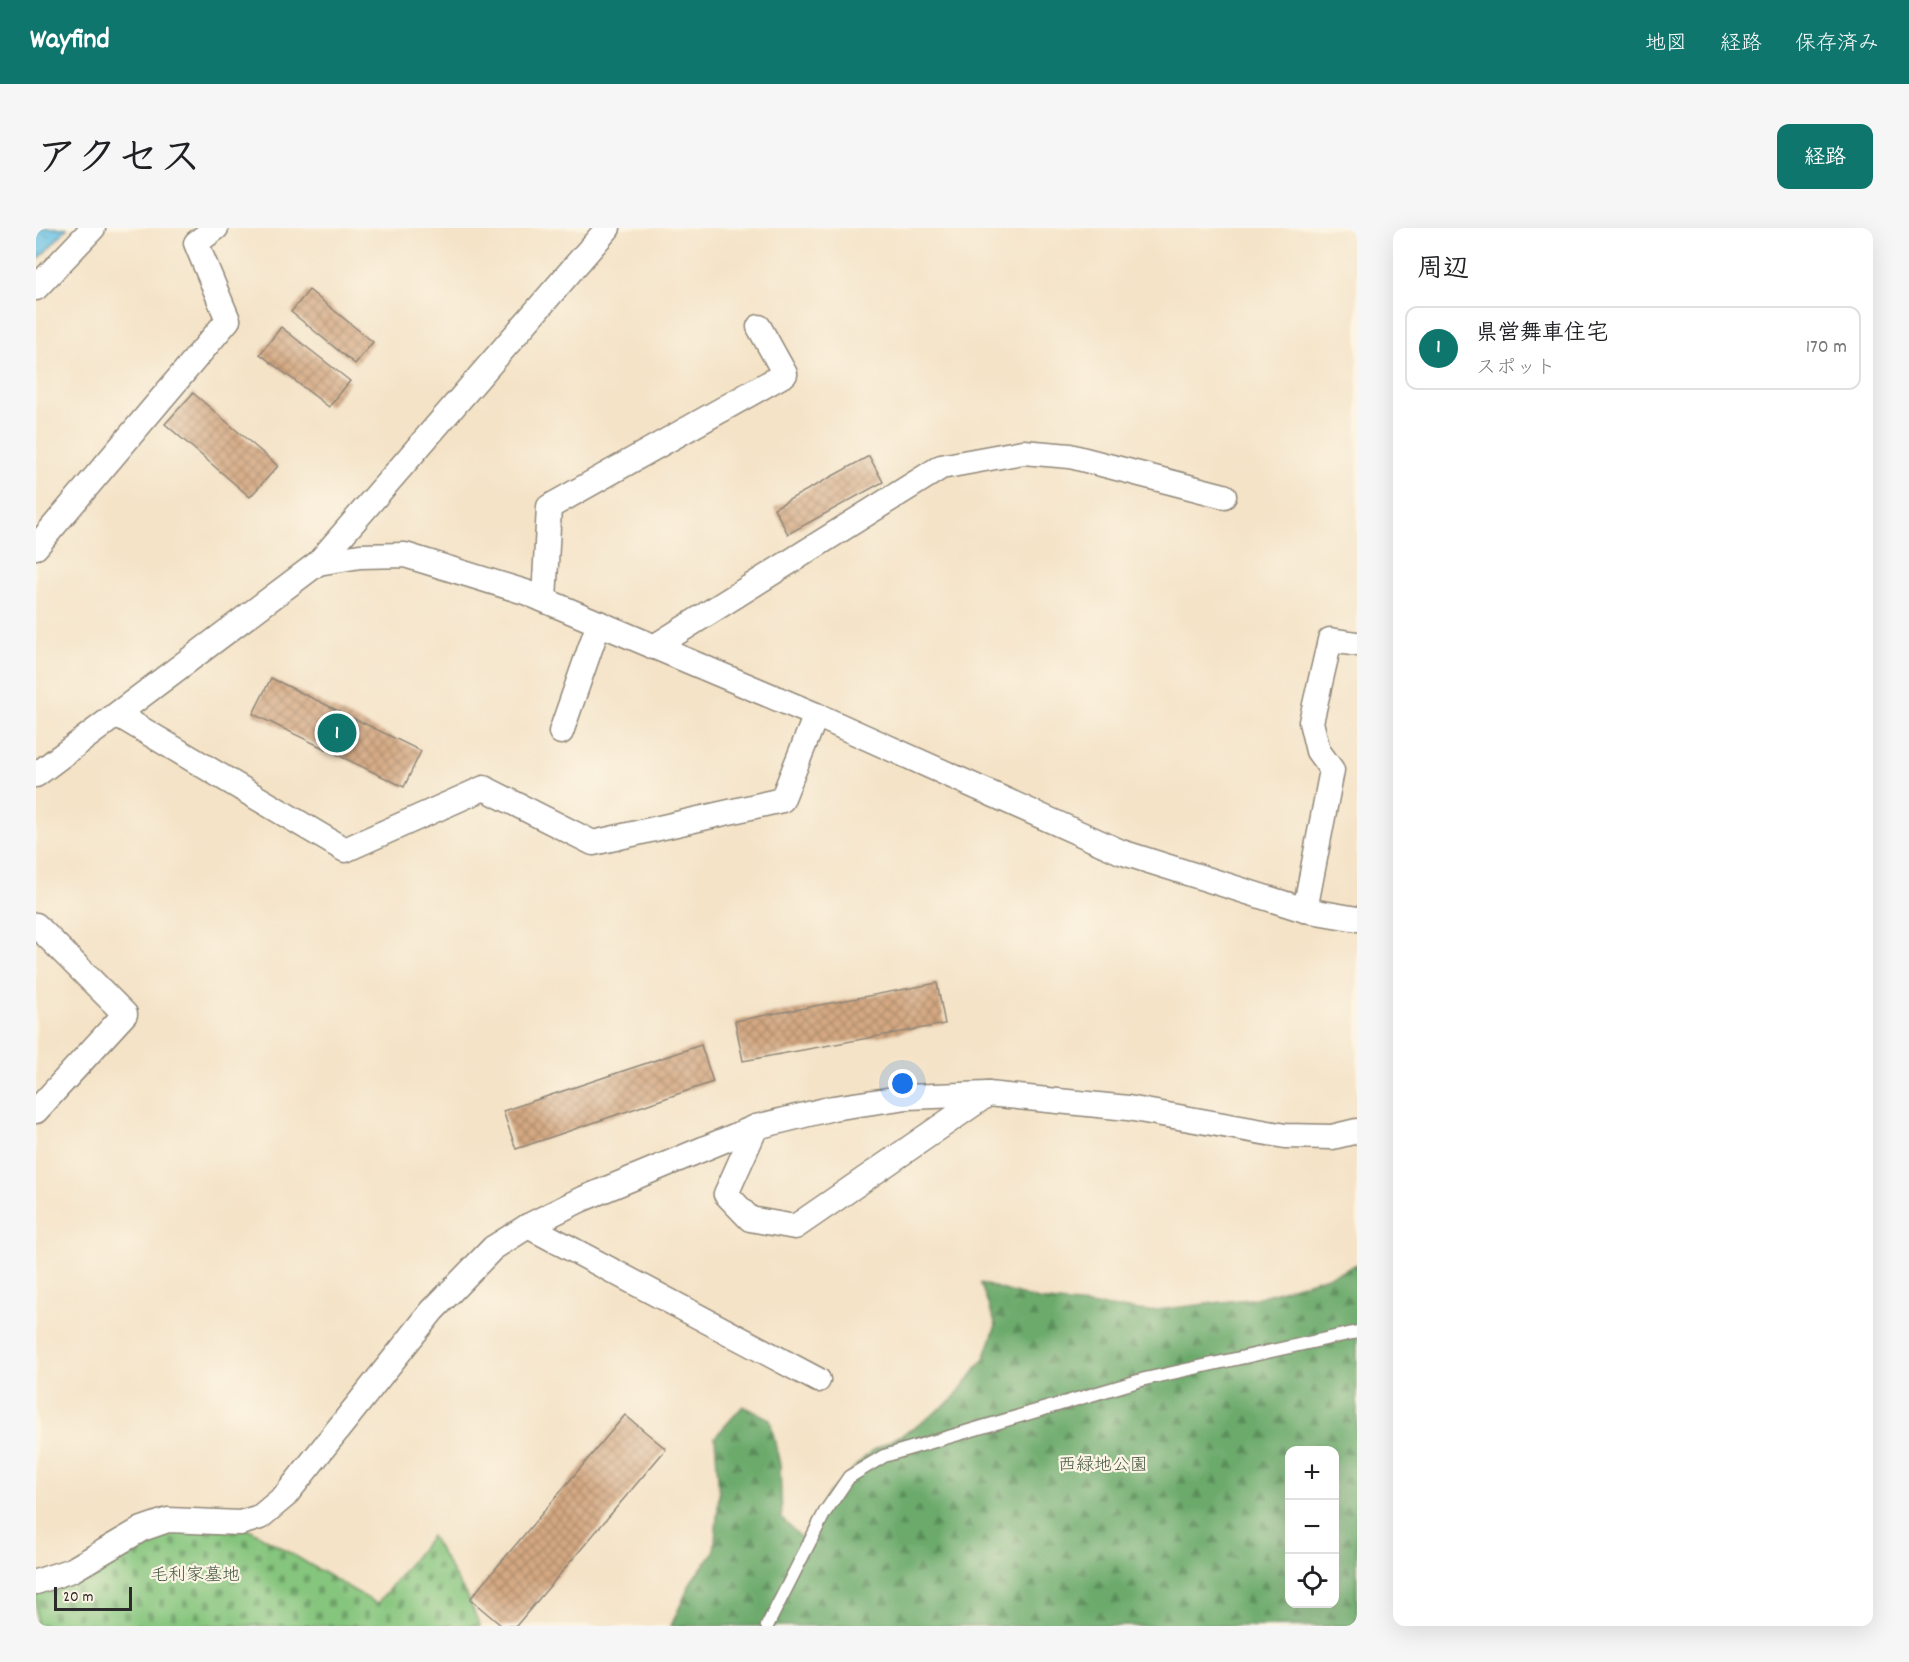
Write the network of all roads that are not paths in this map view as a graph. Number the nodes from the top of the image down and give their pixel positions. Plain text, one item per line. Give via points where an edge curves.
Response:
1 (93, 228) edge
2 (216, 228) edge
3 (608, 228) edge
4 (36, 288) edge
5 (759, 327) dead end
6 (1224, 496) dead end
7 (36, 547) edge
8 (318, 563) junction
9 (544, 600) junction
10 (599, 623) junction
11 (1357, 644) edge
12 (654, 647) junction
13 (118, 715) junction
14 (816, 715) junction
15 (561, 732) dead end
16 (36, 775) edge
17 (1305, 910) junction
18 (1357, 919) edge
19 (36, 925) edge
20 (988, 1094) junction
21 (36, 1112) edge
22 (756, 1127) junction
23 (1357, 1131) edge
24 (528, 1226) junction
25 (1357, 1332) edge
26 (818, 1380) dead end
27 (36, 1582) edge
28 (766, 1626) edge

1 - 4 street
2 - 7 street via 195,243 228,320
3 - 8 street
5 - 9 street via 785,374 549,507
6 - 12 street via 1070,456 1023,452 941,467
8 - 9 street via 360,556 405,555
8 - 13 street
9 - 10 street
10 - 12 street
10 - 15 street
11 - 17 street via 1330,640 1311,722 1318,752 1332,770
12 - 14 street
13 - 14 street via 345,850 484,788 593,843 782,800
13 - 16 street
14 - 17 street via 1121,852
17 - 18 street
19 - 21 street via 125,1014
20 - 22 street via 907,1097 833,1108
20 - 22 street via 795,1227 750,1219 726,1194
20 - 23 street via 1128,1108 1285,1136 1332,1137
22 - 24 street via 580,1200
24 - 26 street
24 - 27 street via 493,1248 432,1311 285,1496 260,1517 240,1523 168,1520 141,1529 72,1570
25 - 28 lane via 1145,1379 884,1456 849,1477 825,1512

